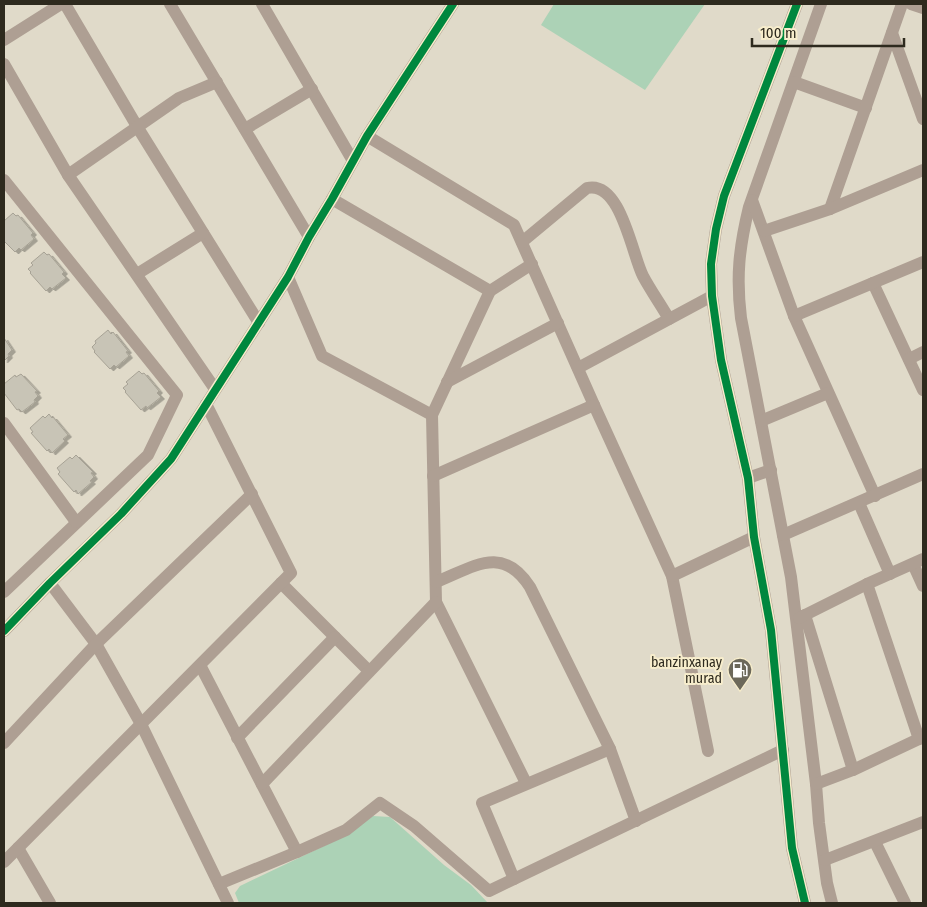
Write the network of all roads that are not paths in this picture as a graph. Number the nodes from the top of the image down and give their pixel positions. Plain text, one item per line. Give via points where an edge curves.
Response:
1 (63, 4) edge
2 (170, 4) edge
3 (262, 4) edge
4 (453, 4) edge
5 (797, 4) edge
6 (822, 4) edge
7 (902, 4) edge
8 (911, 4) edge
9 (923, 8) edge
10 (892, 33) junction
11 (4, 40) edge
12 (4, 64) edge
13 (217, 82) junction
14 (794, 82) junction
15 (312, 89) junction
16 (866, 108) junction
17 (923, 119) edge
18 (138, 128) junction
19 (245, 129) junction
20 (367, 136) junction
21 (353, 161) junction
22 (923, 170) edge
23 (68, 175) junction
24 (4, 180) edge
25 (332, 199) junction
26 (752, 200) junction
27 (830, 209) junction
28 (764, 230) junction
29 (203, 233) junction
30 (309, 237) junction
31 (522, 242) junction
32 (923, 262) edge
33 (532, 264) junction
34 (137, 274) junction
35 (288, 277) junction
36 (873, 284) junction
37 (490, 291) junction
38 (712, 296) junction
39 (794, 316) junction
40 (669, 319) junction
41 (259, 323) junction
42 (558, 323) junction
43 (923, 352) edge
44 (909, 358) junction
45 (578, 368) junction
46 (447, 382) junction
47 (215, 389) junction
48 (923, 390) edge
49 (828, 393) junction
50 (206, 404) junction
51 (594, 405) junction
52 (432, 415) junction
53 (761, 421) junction
54 (4, 423) edge
55 (771, 470) junction
56 (923, 474) edge
57 (433, 476) junction
58 (748, 478) junction
59 (252, 494) junction
60 (874, 496) junction
61 (859, 503) junction
62 (76, 522) junction
63 (783, 535) junction
64 (754, 537) junction
65 (918, 562) edge
66 (890, 574) junction
67 (672, 576) junction
68 (436, 582) junction
69 (50, 583) junction
70 (282, 583) junction
71 (867, 584) junction
72 (923, 586) edge
73 (4, 591) edge
74 (436, 602) junction
75 (801, 617) junction
76 (4, 631) edge
77 (336, 637) junction
78 (96, 644) junction
79 (200, 665) junction
80 (369, 671) junction
81 (141, 724) junction
82 (237, 738) junction
83 (921, 738) edge
84 (4, 743) edge
85 (610, 749) junction
86 (783, 750) junction
87 (708, 751) dead end
88 (853, 770) junction
89 (526, 783) junction
90 (262, 784) junction
91 (816, 784) junction
92 (636, 821) junction
93 (923, 822) edge
94 (875, 842) junction
95 (18, 848) junction
96 (297, 852) junction
97 (825, 860) junction
98 (4, 862) edge
99 (514, 880) junction
100 (218, 884) junction
101 (50, 903) edge
102 (228, 903) edge
103 (805, 903) edge
104 (832, 903) edge
105 (905, 903) edge

1 - 11 street
1 - 18 street
2 - 13 street
3 - 15 street
4 - 20 street
5 - 38 street via 724,196 711,264
6 - 14 street
7 - 10 street
8 - 9 street
10 - 16 street
10 - 17 street
12 - 23 street
13 - 18 street via 179,98
13 - 19 street
14 - 16 street
14 - 26 street
15 - 19 street
15 - 21 street
16 - 27 street
18 - 23 street
18 - 29 street
19 - 30 street
20 - 21 street
20 - 31 street via 514,225
21 - 25 street
22 - 27 street
23 - 34 street
24 - 62 street via 177,395 148,455
25 - 30 street
25 - 37 street
26 - 28 street
26 - 53 street via 741,240 738,291
27 - 28 street
28 - 39 street
29 - 34 street
29 - 41 street
30 - 35 street
31 - 33 street
31 - 40 street via 587,188 593,186 602,190 621,215 643,275
32 - 36 street
33 - 37 street
33 - 42 street
34 - 47 street
35 - 41 street
35 - 52 street via 322,356
36 - 39 street
36 - 44 street
37 - 46 street
38 - 40 street
38 - 58 street via 721,360
39 - 49 street
40 - 45 street
41 - 47 street
42 - 45 street
42 - 46 street
43 - 44 street
44 - 48 street
45 - 51 street
46 - 52 street
47 - 50 street
49 - 53 street
49 - 60 street
50 - 59 street
50 - 69 street via 171,459 121,514
51 - 57 street
51 - 67 street
52 - 57 street
53 - 55 street
54 - 62 street
55 - 58 street
55 - 63 street
56 - 60 street
57 - 68 street
58 - 64 street
59 - 70 street via 291,573
59 - 78 street
60 - 61 street
61 - 63 street
61 - 66 street
62 - 73 street
63 - 75 street
64 - 67 street
64 - 86 street via 771,630
65 - 66 street
65 - 72 street
66 - 71 street
67 - 87 street
68 - 74 street
68 - 85 street via 495,561 509,565 522,575
69 - 76 street
69 - 78 street
70 - 77 street
70 - 79 street
71 - 75 street
71 - 83 street
74 - 80 street
74 - 89 street
75 - 88 street
75 - 91 street
77 - 80 street
77 - 82 street
78 - 81 street
78 - 84 street
79 - 81 street
79 - 82 street
80 - 90 street
81 - 95 street
81 - 100 street
82 - 90 street
83 - 88 street
85 - 89 street
85 - 92 street
86 - 92 street
86 - 103 street via 792,848
88 - 91 street
89 - 99 street via 482,803
90 - 96 street
91 - 97 street
92 - 99 street
93 - 94 street
94 - 97 street
94 - 105 street
95 - 98 street
95 - 101 street
96 - 99 street via 346,830 380,803 414,826 489,891
96 - 100 street
97 - 104 street
100 - 102 street

